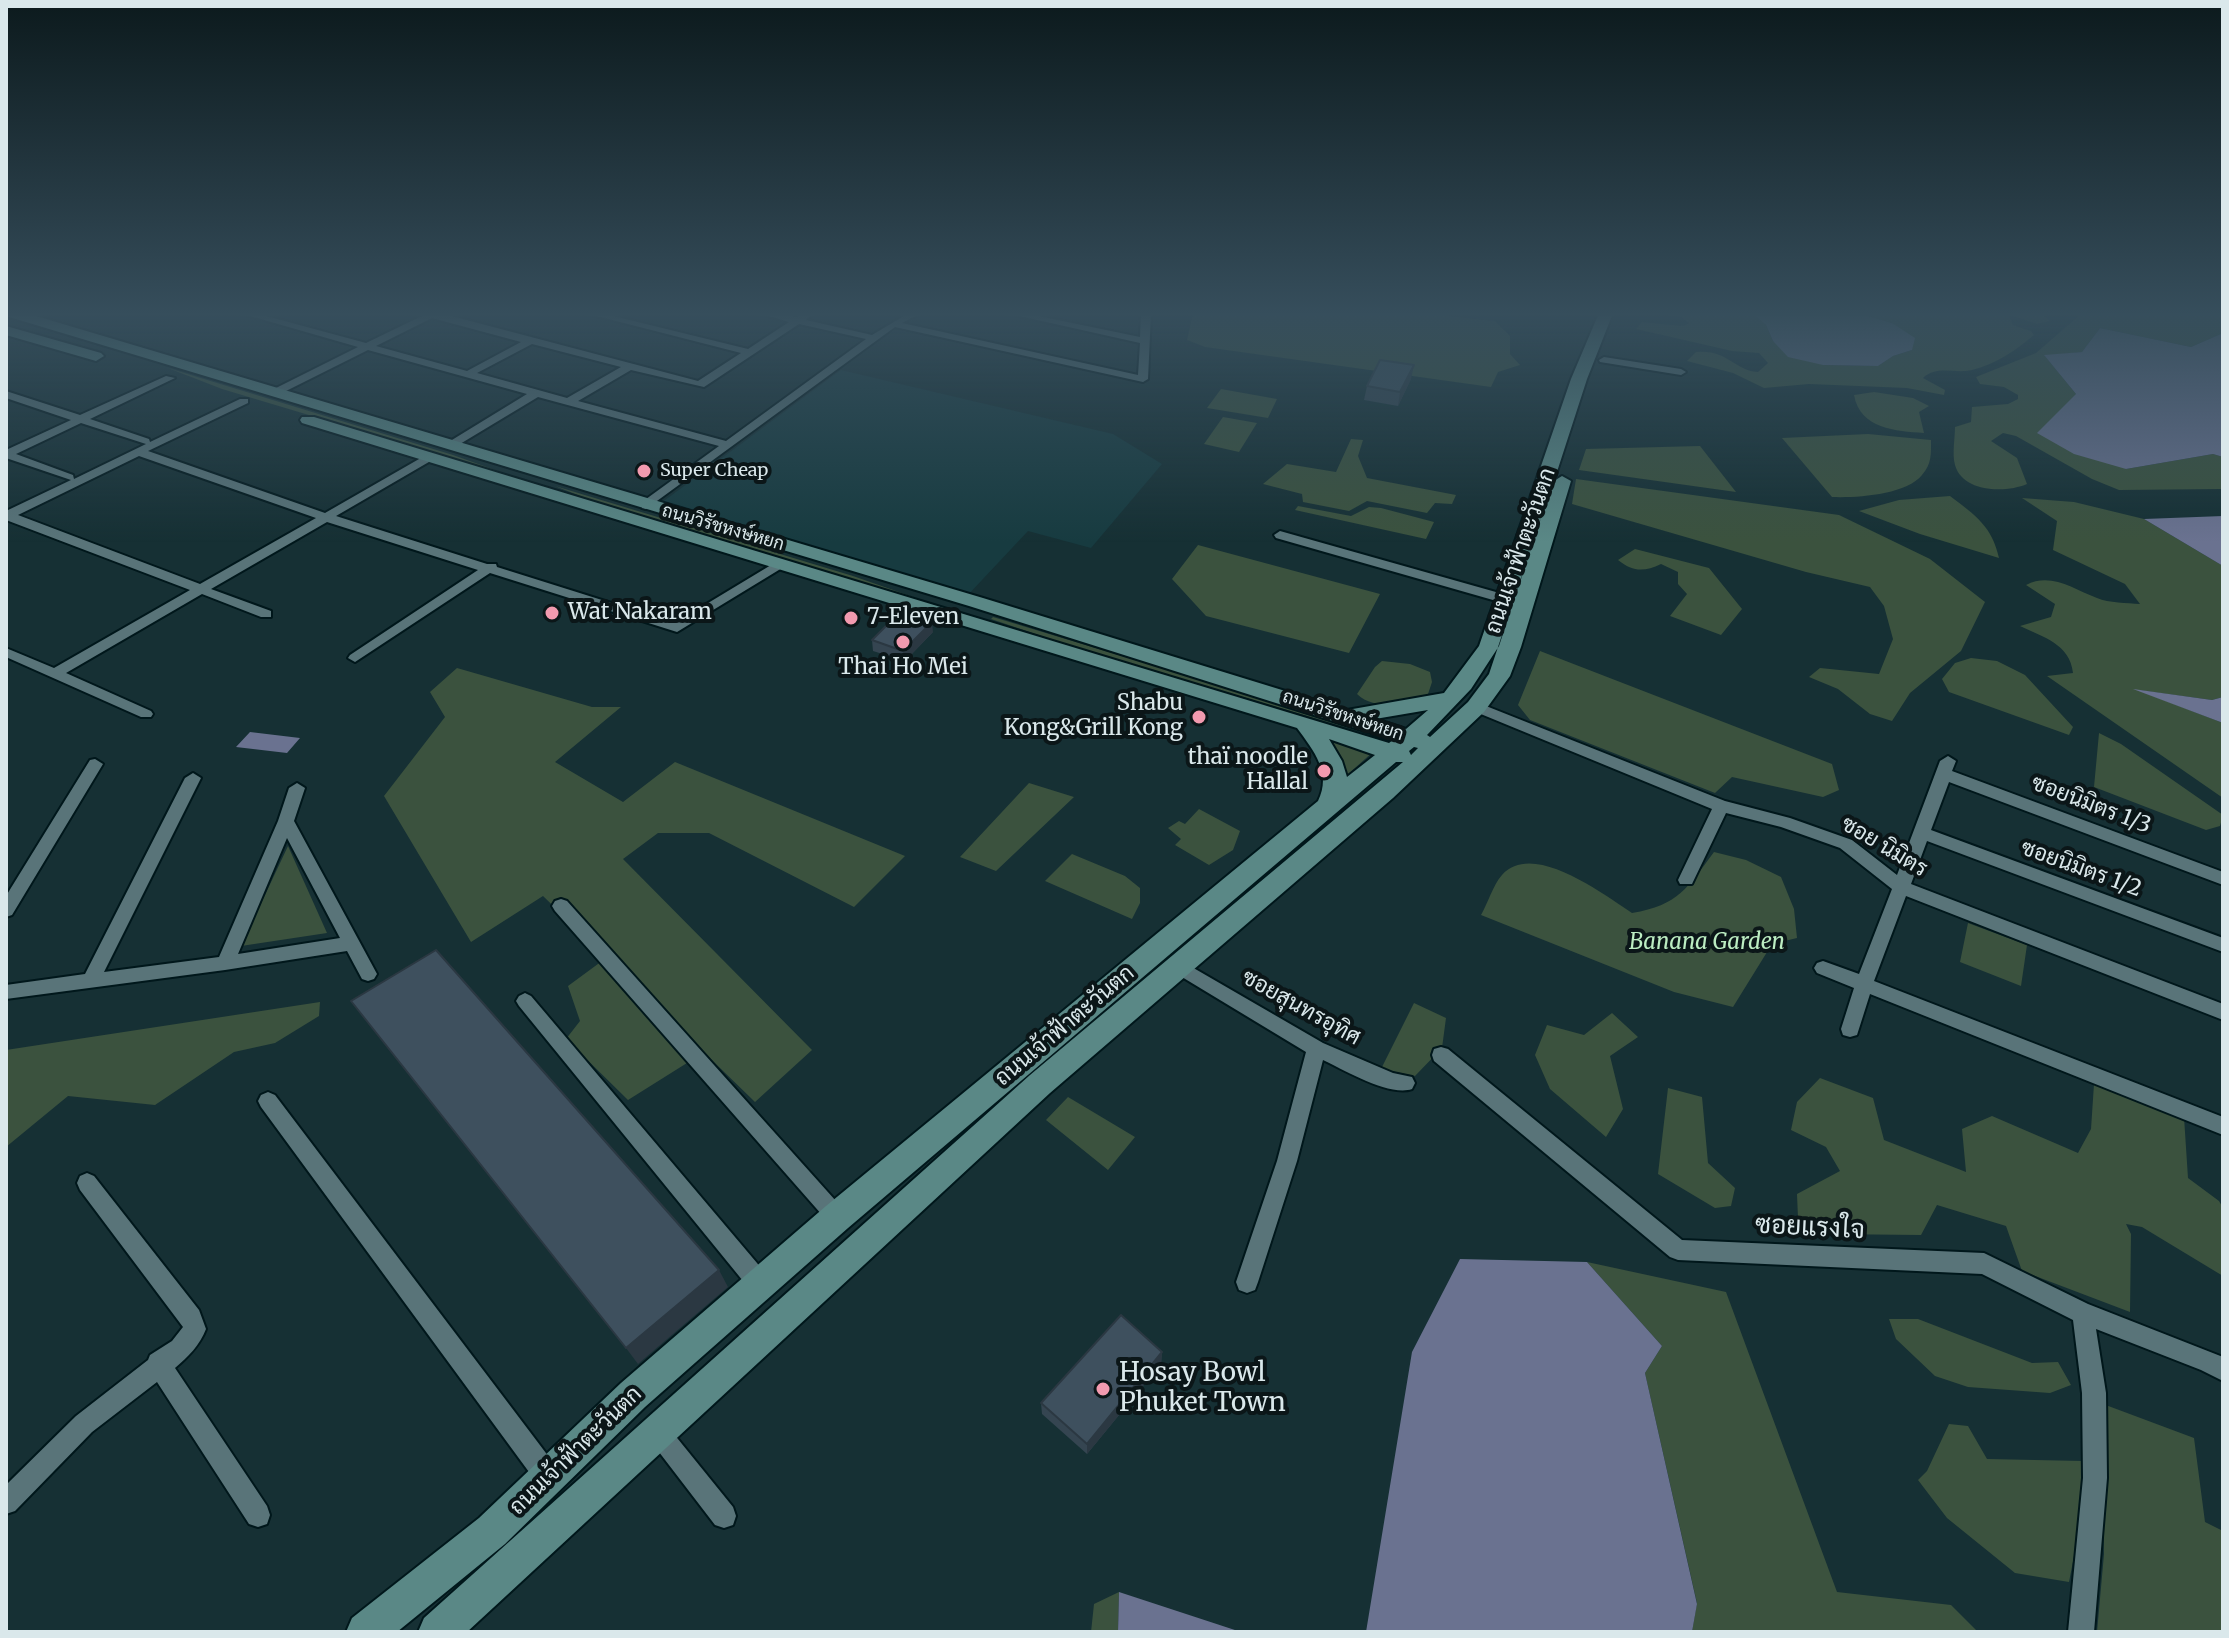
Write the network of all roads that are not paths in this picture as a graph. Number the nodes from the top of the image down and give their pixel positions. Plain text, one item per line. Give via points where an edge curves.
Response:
1 (145, 389) edge
2 (207, 389) edge
3 (262, 389) edge
4 (281, 389) edge
5 (523, 389) edge
6 (590, 389) edge
7 (803, 389) edge
8 (1575, 389) edge
9 (1594, 389) edge
10 (274, 393) junction
11 (536, 393) junction
12 (6, 394) edge
13 (244, 401) junction
14 (568, 402) junction
15 (79, 420) junction
16 (451, 445) junction
17 (726, 445) junction
18 (142, 447) junction
19 (6, 454) edge
20 (430, 457) junction
21 (69, 477) dead end
22 (553, 477) junction
23 (533, 490) junction
24 (646, 505) junction
25 (7, 516) edge
26 (328, 518) junction
27 (1280, 535) dead end
28 (781, 565) junction
29 (491, 567) junction
30 (205, 590) junction
31 (1505, 599) junction
32 (976, 602) junction
33 (266, 614) dead end
34 (961, 620) junction
35 (6, 652) edge
36 (355, 658) dead end
37 (57, 672) junction
38 (1451, 699) junction
39 (1476, 707) junction
40 (146, 714) dead end
41 (1349, 717) junction
42 (1305, 723) junction
43 (1413, 749) junction
44 (95, 764) dead end
45 (193, 778) dead end
46 (297, 788) dead end
47 (1721, 806) junction
48 (1325, 809) junction
49 (286, 821) junction
50 (1925, 834) junction
51 (2223, 879) edge
52 (1686, 880) dead end
53 (1901, 887) junction
54 (561, 906) dead end
55 (6, 910) edge
56 (350, 943) junction
57 (2223, 945) edge
58 (225, 963) junction
59 (1178, 966) junction
60 (1823, 968) dead end
61 (368, 974) dead end
62 (91, 980) junction
63 (1863, 984) junction
64 (6, 992) edge
65 (525, 1001) dead end
66 (2223, 1012) edge
67 (1850, 1029) dead end
68 (1316, 1049) junction
69 (1441, 1055) dead end
70 (1405, 1083) dead end
71 (268, 1101) dead end
72 (2223, 1126) edge
73 (87, 1183) dead end
74 (837, 1217) junction
75 (1247, 1282) dead end
76 (760, 1284) junction
77 (2083, 1313) junction
78 (158, 1363) junction
79 (2223, 1370) edge
80 (657, 1431) junction
81 (549, 1478) junction
82 (6, 1502) edge
83 (258, 1515) dead end
84 (724, 1516) dead end
85 (366, 1632) edge
86 (438, 1632) edge
87 (2081, 1632) edge

1 - 15 street
2 - 13 main road, ถนนวิรัชหงษ์หยก
3 - 10 main road, ถนนวิรัชหงษ์หยก
4 - 10 street
5 - 11 street
6 - 14 street
7 - 17 street
8 - 31 main road, ถนนเจ้าฟ้าตะวันตก
9 - 39 main road, ถนนเจ้าฟ้าตะวันตก via 1511,647 1499,676
10 - 16 main road, ถนนวิรัชหงษ์หยก
11 - 14 street
11 - 16 street
12 - 15 street
13 - 18 street
13 - 20 main road, ถนนวิรัชหงษ์หยก
14 - 17 street
15 - 18 street
15 - 19 street
16 - 22 main road, ถนนวิรัชหงษ์หยก
17 - 24 street
18 - 25 street
18 - 26 street
19 - 21 street
20 - 23 main road, ถนนวิรัชหงษ์หยก
20 - 26 street
22 - 23 main road
22 - 24 main road, ถนนวิรัชหงษ์หยก
23 - 28 main road, ถนนวิรัชหงษ์หยก
24 - 32 main road, ถนนวิรัชหงษ์หยก
25 - 30 street
26 - 29 street
26 - 30 street
27 - 31 street
28 - 29 street via 677,628
28 - 34 main road, ถนนวิรัชหงษ์หยก
29 - 36 street
30 - 33 street
30 - 37 street
31 - 38 main road, ถนนเจ้าฟ้าตะวันตก via 1484,655
32 - 34 main road
32 - 41 main road, ถนนวิรัชหงษ์หยก
34 - 42 main road, ถนนวิรัชหงษ์หยก
35 - 37 street
37 - 40 street
38 - 41 main road
38 - 43 main road, ถนนเจ้าฟ้าตะวันตก
39 - 43 main road, ถนนเจ้าฟ้าตะวันตก
39 - 47 street, ซอย นิมิตร
41 - 43 main road, ถนนวิรัชหงษ์หยก
42 - 43 main road, ถนนวิรัชหงษ์หยก
42 - 48 main road via 1337,775 1336,793
43 - 48 main road, ถนนเจ้าฟ้าตะวันตก
43 - 59 main road, ถนนเจ้าฟ้าตะวันตก
44 - 55 street
45 - 62 street
46 - 49 street
47 - 52 street
47 - 53 street, ซอย นิมิตร via 1846,844
48 - 74 main road, ถนนเจ้าฟ้าตะวันตก
49 - 56 street
49 - 58 street
50 - 51 street, ซอยนิมิตร 1/3 via 1946,767
50 - 53 street
50 - 57 street, ซอยนิมิตร 1/2
53 - 63 street
53 - 66 street, ซอย นิมิตร
54 - 74 street
56 - 58 street
56 - 61 street
58 - 62 street
59 - 68 street, ซอยสุนทรอุทิศ
59 - 80 main road, ถนนเจ้าฟ้าตะวันตก
60 - 63 street
62 - 64 street
63 - 67 street
63 - 72 street
65 - 76 street
68 - 70 street, ซอยสุนทรอุทิศ
68 - 75 street
69 - 77 street, ซอยแรงใจ via 1678,1250 1984,1264
71 - 81 street
73 - 78 street via 194,1324 189,1341
74 - 76 main road, ถนนเจ้าฟ้าตะวันตก
76 - 81 main road, ถนนเจ้าฟ้าตะวันตก via 633,1395
77 - 79 street, ซอยแรงใจ
77 - 87 street via 2094,1393 2095,1478
78 - 82 street via 84,1424
78 - 83 street
80 - 84 street
80 - 86 main road, ถนนเจ้าฟ้าตะวันตก
81 - 85 main road, ถนนเจ้าฟ้าตะวันตก

